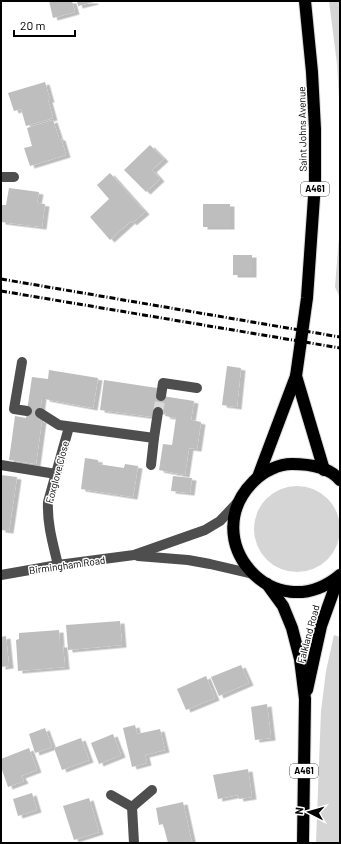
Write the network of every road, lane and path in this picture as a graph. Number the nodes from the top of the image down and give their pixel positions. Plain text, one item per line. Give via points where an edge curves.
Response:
1 (305, 1) edge
2 (1, 177) edge
3 (14, 177) dead end
4 (22, 362) dead end
5 (296, 376) junction
6 (197, 388) dead end
7 (161, 396) tunnel mouth
8 (27, 411) dead end
9 (158, 412) tunnel mouth
10 (40, 413) dead end
11 (69, 427) junction
12 (154, 438) junction
13 (1, 465) edge
14 (151, 465) dead end
15 (324, 470) junction
16 (56, 474) junction
17 (258, 477) junction
18 (340, 480) edge
19 (238, 502) junction
20 (134, 556) junction
21 (58, 565) junction
22 (253, 574) junction
23 (1, 575) edge
24 (340, 576) edge
25 (267, 584) junction
26 (304, 699) junction
27 (152, 790) dead end
28 (111, 795) dead end
29 (132, 807) junction
30 (134, 843) edge
31 (303, 843) edge

1 - 5 highway, Saint Johns Avenue / A461 via 313,79 315,183 307,298
2 - 3 street
4 - 8 street via 14,409
5 - 15 highway, Saint Johns Avenue / A461
5 - 17 highway, Saint Johns Avenue / A461
6 - 7 street via 163,383
9 - 12 street
10 - 11 street, Foxglove Close via 59,425
11 - 12 street, Foxglove Close
11 - 16 street, Foxglove Close
12 - 14 street
13 - 16 street
15 - 17 highway via 306,464 288,464
15 - 18 highway
16 - 21 street, Foxglove Close via 48,502 48,513
17 - 19 highway
19 - 20 street, Birmingham Road via 220,522 205,530
19 - 22 highway via 233,528 238,553
20 - 21 street, Birmingham Road
20 - 22 street, Birmingham Road via 188,560
21 - 23 street, Birmingham Road
22 - 25 highway
24 - 25 highway via 323,587 304,592 285,591
24 - 26 highway, Falkland Road / A461 via 321,626
25 - 26 highway, Falkland Road / A461 via 282,606 292,628 300,660
26 - 31 highway, Falkland Road / A461
27 - 29 street
28 - 29 street
29 - 30 street

